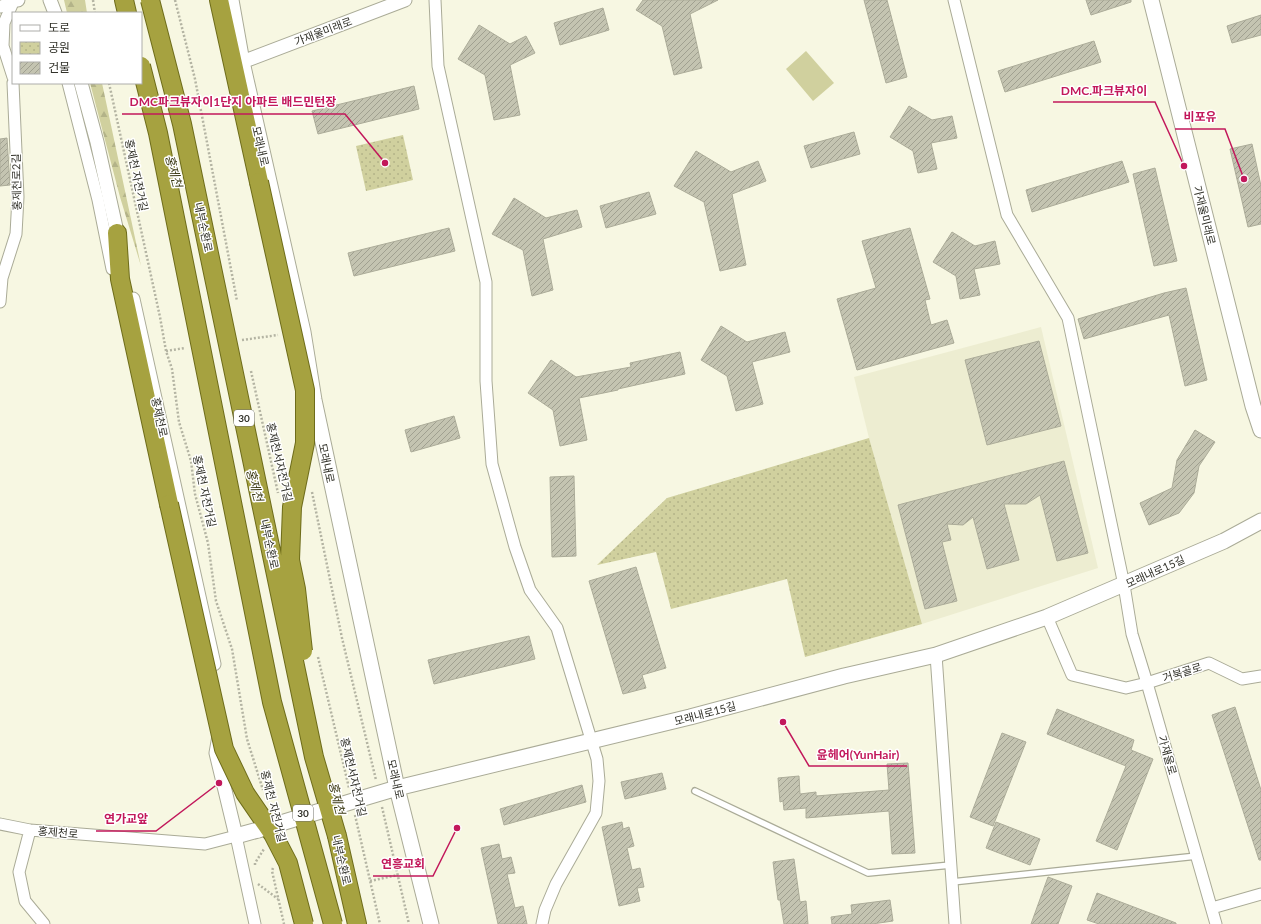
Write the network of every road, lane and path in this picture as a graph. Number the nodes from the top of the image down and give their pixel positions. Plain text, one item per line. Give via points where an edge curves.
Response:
1 (14, 0) edge
2 (18, 0) edge
3 (49, 0) edge
4 (93, 0) edge
5 (124, 0) edge
6 (150, 0) edge
7 (175, 0) edge
8 (219, 0) edge
9 (231, 0) edge
10 (405, 0) edge
11 (434, 0) edge
12 (954, 0) edge
13 (1151, 0) edge
14 (0, 7) edge
15 (53, 12) edge
16 (95, 12) edge
17 (127, 12) edge
18 (242, 62) junction
19 (142, 70) edge
20 (12, 74) edge
21 (14, 84) edge
22 (68, 84) edge
23 (81, 84) edge
24 (109, 84) edge
25 (117, 233) junction
26 (1, 278) edge
27 (0, 302) edge
28 (237, 306) dead end
29 (244, 336) dead end
30 (245, 344) dead end
31 (250, 366) dead end
32 (1261, 430) edge
33 (279, 494) dead end
34 (1261, 521) edge
35 (1124, 585) junction
36 (1048, 617) junction
37 (317, 655) dead end
38 (936, 656) junction
39 (1261, 676) edge
40 (1147, 683) junction
41 (591, 741) junction
42 (216, 753) junction
43 (314, 757) junction
44 (397, 788) junction
45 (263, 791) dead end
46 (695, 791) dead end
47 (355, 795) junction
48 (355, 814) dead end
49 (0, 824) edge
50 (30, 830) junction
51 (236, 836) junction
52 (265, 848) dead end
53 (1197, 856) junction
54 (274, 865) dead end
55 (950, 865) junction
56 (256, 870) dead end
57 (244, 872) junction
58 (398, 875) dead end
59 (370, 881) junction
60 (952, 882) junction
61 (258, 883) junction
62 (259, 890) dead end
63 (1261, 894) edge
64 (278, 899) junction
65 (1212, 908) junction
66 (44, 924) edge
67 (255, 924) edge
68 (284, 924) edge
69 (304, 924) edge
70 (333, 924) edge
71 (357, 924) edge
72 (380, 924) edge
73 (431, 924) edge
74 (542, 924) edge
75 (955, 924) edge
76 (1216, 924) edge

1 - 2 street
1 - 14 street
1 - 20 street via 4,23 3,46
3 - 15 street
4 - 16 path
5 - 17 highway
6 - 43 highway, 내부순환로 / 30, bridge via 184,132
7 - 28 path via 195,79
8 - 43 highway, bridge via 305,390 306,443 292,507 290,560 296,589
9 - 18 main road, 모래내로
10 - 18 street, 가재울미래로
11 - 41 street via 438,66 486,282 486,381 492,464 530,590 557,628
12 - 35 street, 가재울로 via 1007,214 1068,318
13 - 32 main road, 가재울미래로
18 - 44 main road, 모래내로 via 303,332 314,400
19 - 70 highway, 30, bridge via 158,133 272,702
21 - 26 street, 홍제천로2길 via 18,197 16,234
22 - 42 street, 홍제천로 via 98,200
23 - 25 street, 홍제천로
24 - 45 path, 홍제천 자전거길 via 172,369 179,422 191,461 195,494 208,543 216,601 232,650 247,739
25 - 42 street, 홍제천로 via 224,709
25 - 69 highway, bridge via 120,279 224,748 245,793 273,834 288,863
26 - 27 street, 홍제천로2길
29 - 30 path
31 - 33 path, 홍제천서자전거길
34 - 35 main road, 모래내로15길 via 1224,541
35 - 36 main road, 모래내로15길
35 - 40 street, 가재울로 via 1132,634
36 - 38 main road, 모래내로15길
36 - 40 street via 1072,675 1126,688
37 - 47 path, 홍제천서자전거길
38 - 41 main road, 모래내로15길 via 844,676
38 - 55 street
39 - 40 street, 거북골로 via 1242,679 1209,663
40 - 53 street, 가재울로
41 - 44 main road, 모래내로15길
41 - 74 street via 597,759 599,781 596,813 556,884
42 - 51 street, 홍제천로
43 - 71 highway, 내부순환로 / 30, bridge via 337,836
44 - 47 main road, 모래내로15길
44 - 73 main road, 모래내로
46 - 55 lane via 868,873
47 - 51 main road, 모래내로15길, bridge
48 - 59 path, 홍제천서자전거길
49 - 50 street, 홍제천로
50 - 51 street, 홍제천로 via 205,844
50 - 66 street via 19,872 25,901
51 - 57 street, 홍제천로
52 - 56 path via 255,863
53 - 60 lane
53 - 65 street, 가재울로
54 - 64 path via 272,871
55 - 60 street
57 - 61 path
57 - 67 street, 홍제천로
58 - 59 path
59 - 72 path, 홍제천서자전거길
60 - 75 street
61 - 62 path
61 - 64 path
63 - 65 street
64 - 68 path
65 - 76 street, 가재울로

